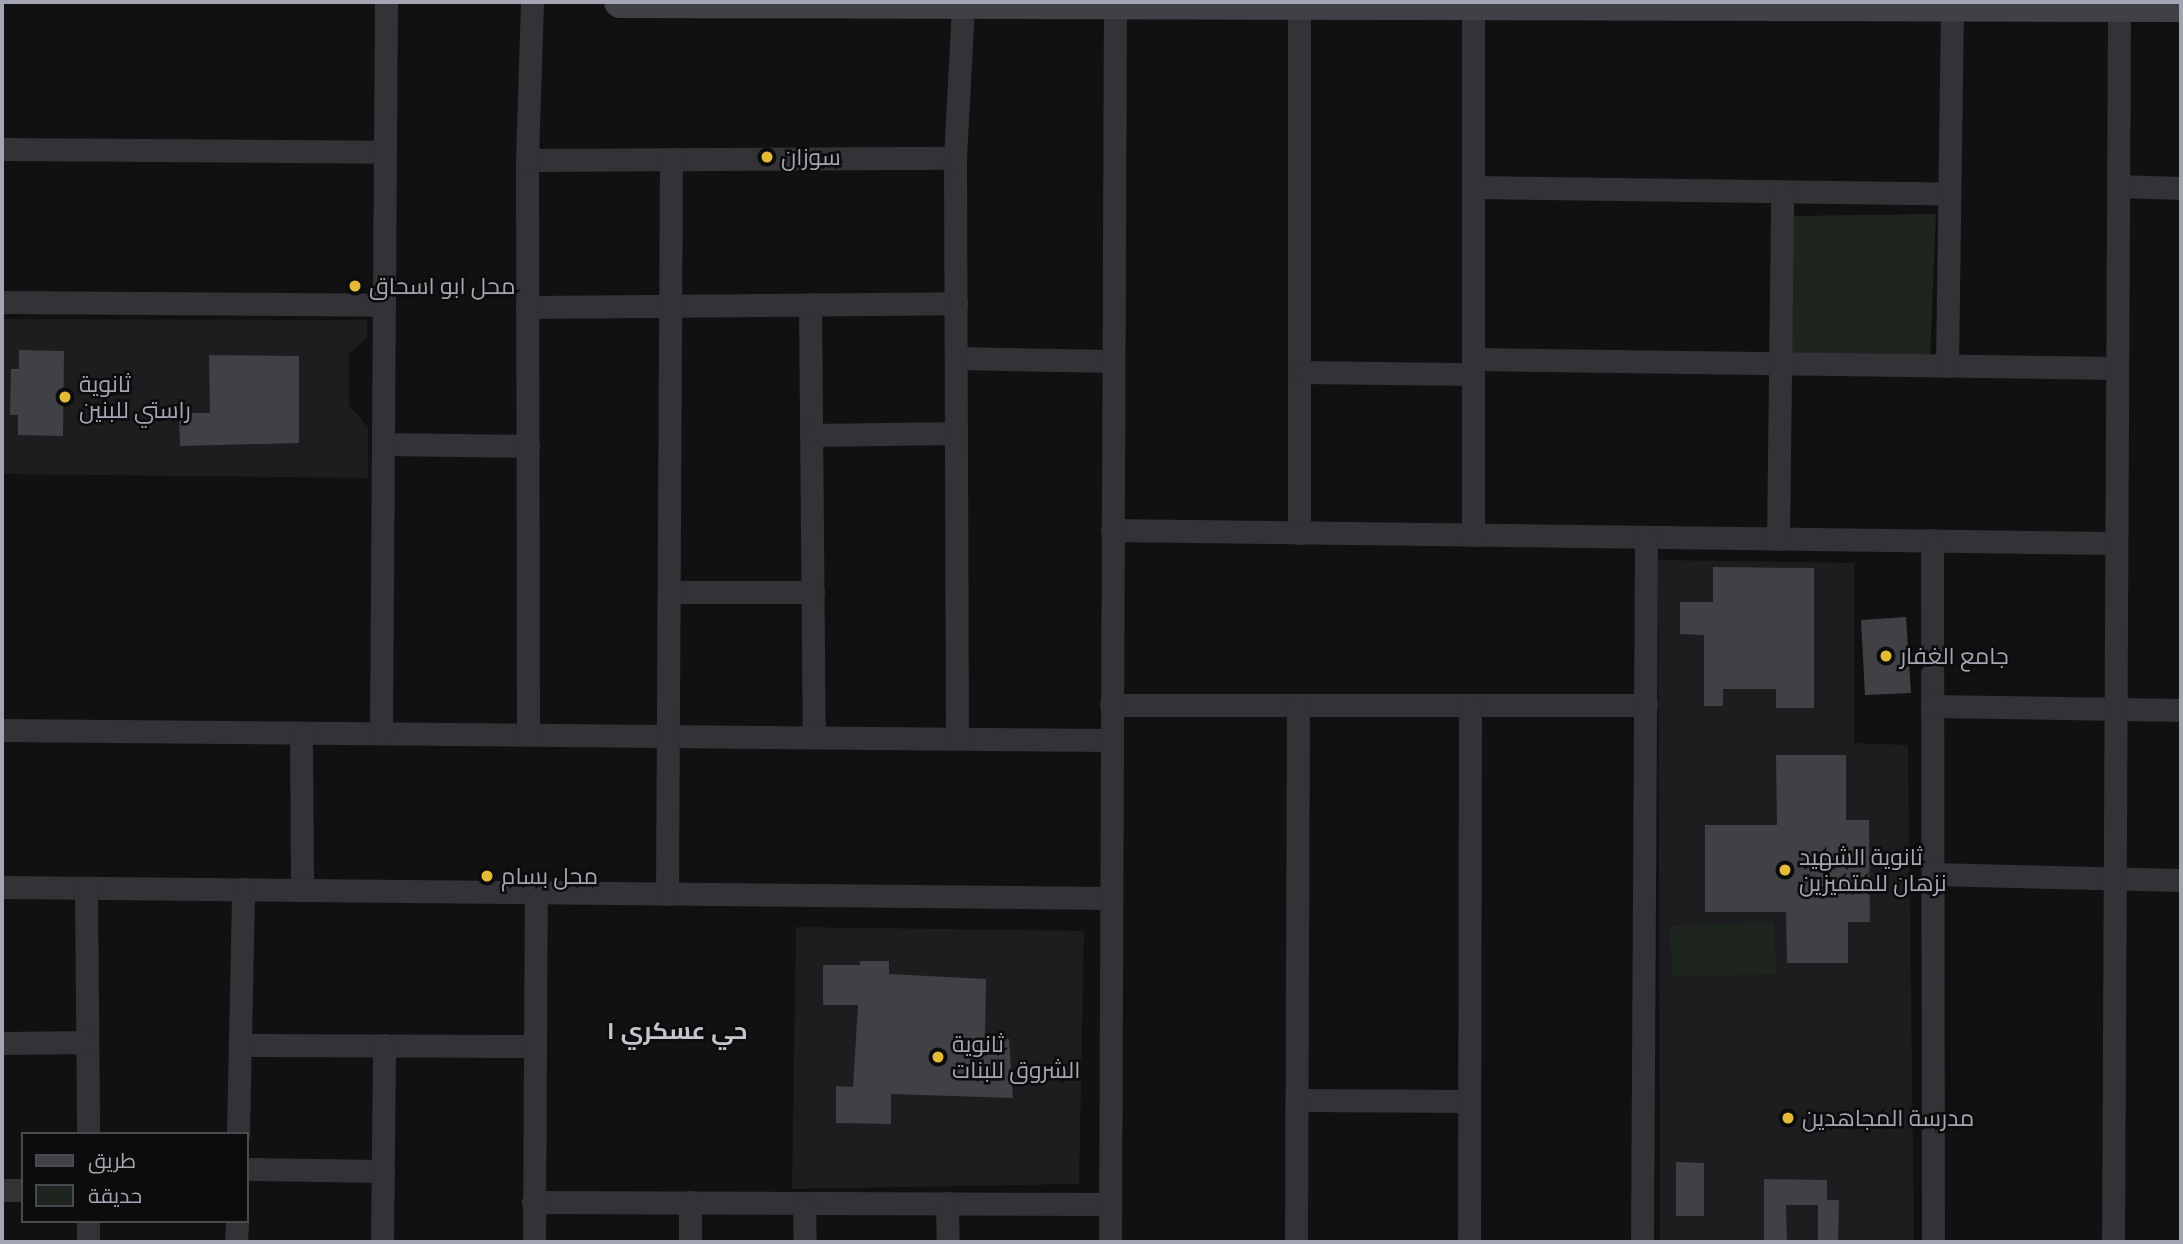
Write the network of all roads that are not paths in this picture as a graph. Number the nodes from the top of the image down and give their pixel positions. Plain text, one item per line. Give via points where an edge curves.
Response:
1 (386, 2) edge
2 (532, 2) edge
3 (620, 2) edge
4 (1115, 2) edge
5 (1217, 2) edge
6 (1299, 2) edge
7 (1473, 3) edge
8 (963, 4) junction
9 (1952, 6) junction
10 (2119, 6) junction
11 (2181, 6) edge
12 (2, 149) edge
13 (385, 152) junction
14 (955, 158) junction
15 (671, 159) junction
16 (527, 160) junction
17 (2118, 186) junction
18 (1472, 187) junction
19 (2181, 188) edge
20 (1782, 192) junction
21 (1947, 194) junction
22 (2, 302) edge
23 (956, 303) junction
24 (384, 304) junction
25 (810, 304) junction
26 (670, 306) junction
27 (527, 307) junction
28 (956, 358) junction
29 (1113, 361) junction
30 (1780, 363) junction
31 (1473, 366) junction
32 (1947, 366) junction
33 (2117, 368) junction
34 (1299, 372) junction
35 (956, 433) junction
36 (811, 435) junction
37 (383, 444) junction
38 (528, 446) junction
39 (1112, 530) junction
40 (1299, 533) junction
41 (1473, 535) junction
42 (1646, 537) junction
43 (1778, 539) junction
44 (1932, 541) junction
45 (2116, 543) junction
46 (668, 592) junction
47 (813, 592) junction
48 (1111, 705) junction
49 (1298, 705) junction
50 (1470, 705) junction
51 (1646, 705) junction
52 (1932, 706) junction
53 (2115, 709) junction
54 (2181, 710) edge
55 (2, 730) edge
56 (381, 733) junction
57 (301, 734) junction
58 (527, 734) junction
59 (668, 736) junction
60 (814, 737) junction
61 (957, 738) junction
62 (1111, 740) junction
63 (1933, 874) junction
64 (2115, 878) junction
65 (2181, 880) edge
66 (2, 887) edge
67 (302, 887) junction
68 (86, 888) junction
69 (243, 889) junction
70 (536, 892) junction
71 (667, 894) junction
72 (1110, 898) junction
73 (87, 1042) junction
74 (2, 1043) edge
75 (240, 1045) junction
76 (384, 1045) junction
77 (536, 1046) junction
78 (1297, 1100) junction
79 (1469, 1101) junction
80 (88, 1132) edge
81 (238, 1132) edge
82 (248, 1169) edge
83 (383, 1171) junction
84 (2, 1189) edge
85 (21, 1190) edge
86 (533, 1202) junction
87 (690, 1202) junction
88 (804, 1203) junction
89 (947, 1203) junction
90 (1110, 1204) junction
91 (88, 1223) edge
92 (237, 1223) edge
93 (88, 1242) edge
94 (236, 1242) edge
95 (382, 1242) edge
96 (534, 1242) edge
97 (690, 1242) edge
98 (805, 1242) edge
99 (948, 1242) edge
100 (1110, 1242) edge
101 (1296, 1242) edge
102 (1469, 1242) edge
103 (1642, 1242) edge
104 (1933, 1242) edge
105 (2113, 1242) edge

1 - 13 street
2 - 16 street
3 - 8 main road
4 - 5 main road
4 - 8 main road
4 - 29 street
5 - 6 main road
6 - 7 main road
6 - 34 street
7 - 9 main road
7 - 18 street
8 - 14 street
9 - 10 main road
9 - 21 street
10 - 11 main road
10 - 17 street
12 - 13 street
13 - 24 street
14 - 15 street
14 - 23 street
15 - 16 street
15 - 26 street
16 - 27 street
17 - 19 street
17 - 33 street
18 - 20 street
18 - 31 street
20 - 21 street
20 - 30 street
21 - 32 street
22 - 24 street
23 - 25 street
23 - 28 street
24 - 37 street
25 - 26 street
25 - 36 street
26 - 27 street
26 - 46 street
27 - 38 street
28 - 29 street
28 - 35 street
29 - 39 street
30 - 31 street
30 - 32 street
30 - 43 street
31 - 34 street
31 - 41 street
32 - 33 street
33 - 45 street
34 - 40 street
35 - 36 street
35 - 61 street
36 - 47 street
37 - 38 street
37 - 56 street
38 - 58 street
39 - 40 street
39 - 48 street
40 - 41 street
41 - 42 street
42 - 43 street
42 - 51 street
43 - 44 street
44 - 45 street
44 - 52 street
45 - 53 street
46 - 47 street
46 - 59 street
47 - 60 street
48 - 49 street
48 - 62 street
49 - 50 street
49 - 78 street
50 - 51 street
50 - 79 street
51 - 103 street
52 - 53 street
52 - 63 street
53 - 54 street
53 - 64 street
55 - 57 street
56 - 57 street
56 - 58 street
57 - 67 street
58 - 59 street
59 - 60 street
59 - 71 street
60 - 61 street
61 - 62 street
62 - 72 street
63 - 64 street
63 - 104 street
64 - 65 street
64 - 105 street
66 - 68 street
67 - 69 street
67 - 70 street
68 - 69 street
68 - 73 street
69 - 75 street
70 - 71 street
70 - 77 street
71 - 72 street
72 - 90 street
73 - 74 street
73 - 80 street
75 - 76 street
75 - 81 street
76 - 77 street
76 - 83 street
77 - 86 street
78 - 79 street
78 - 101 street
79 - 102 street
82 - 83 street
83 - 95 street
84 - 85 street
86 - 87 street
86 - 96 street
87 - 88 street
87 - 97 street
88 - 89 street
88 - 98 street
89 - 90 street
89 - 99 street
90 - 100 street
91 - 93 street
92 - 94 street

